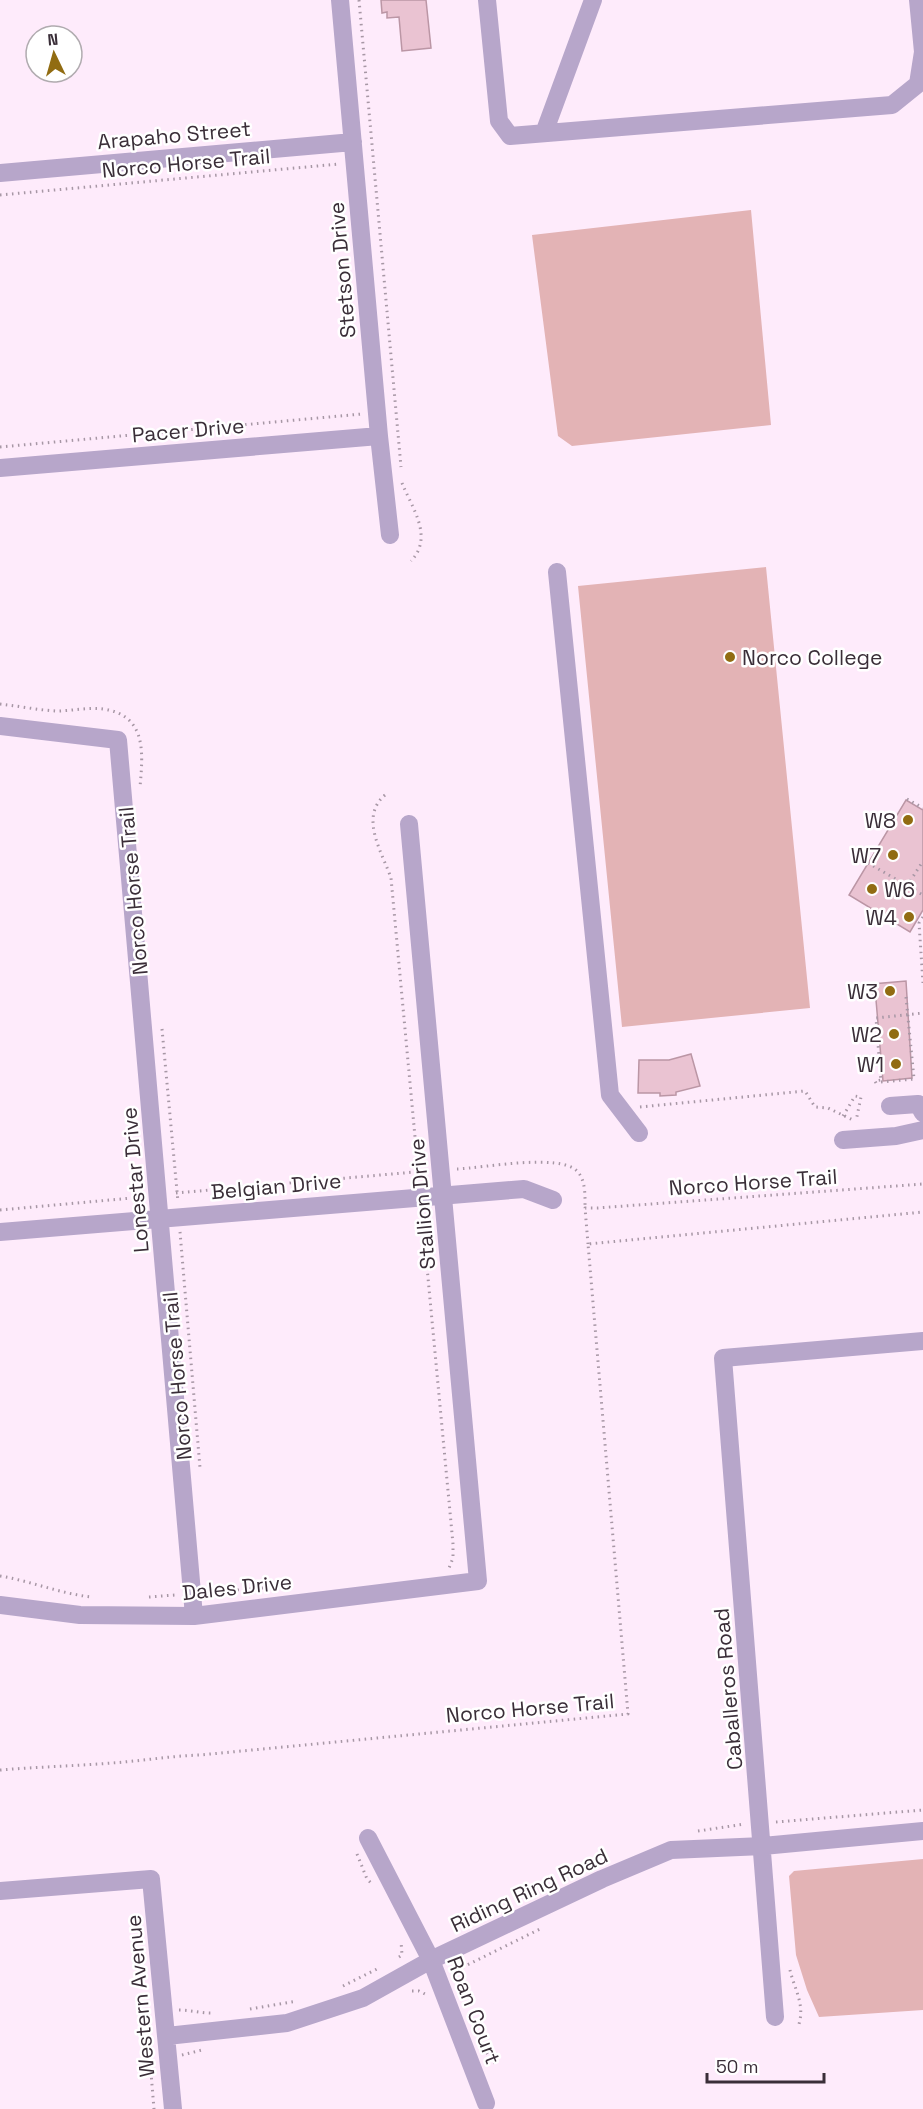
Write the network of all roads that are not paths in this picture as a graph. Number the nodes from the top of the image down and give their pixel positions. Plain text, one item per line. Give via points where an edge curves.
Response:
1 (340, 0) edge
2 (487, 0) edge
3 (593, 0) edge
4 (918, 0) edge
5 (544, 133) junction
6 (352, 142) junction
7 (0, 173) edge
8 (379, 436) junction
9 (0, 468) edge
10 (390, 535) dead end
11 (557, 572) dead end
12 (0, 726) edge
13 (409, 824) dead end
14 (890, 1106) dead end
15 (923, 1113) edge
16 (923, 1130) edge
17 (639, 1133) dead end
18 (843, 1140) dead end
19 (444, 1195) junction
20 (553, 1200) dead end
21 (170, 1217) junction
22 (0, 1232) edge
23 (923, 1341) edge
24 (478, 1581) joint
25 (0, 1605) edge
26 (194, 1616) junction
27 (923, 1831) edge
28 (362, 1844) road end
29 (763, 1846) junction
30 (0, 1891) edge
31 (431, 1960) junction
32 (775, 2017) dead end
33 (166, 2036) junction
34 (486, 2103) dead end
35 (173, 2109) edge

1 - 6 street, Stetson Drive
2 - 5 street via 499,121 510,136
3 - 5 street
4 - 5 street via 923,52 918,84 892,105
6 - 7 street, Arapaho Street
6 - 8 street, Stetson Drive
8 - 9 street, Pacer Drive
8 - 10 street, Stetson Drive
11 - 17 street via 610,1095
12 - 21 street, Lonestar Drive via 117,741 159,1195
13 - 19 street, Stallion Drive
14 - 15 street via 918,1104
16 - 18 street
19 - 20 street, Belgian Drive via 524,1189
19 - 21 street, Belgian Drive
19 - 24 street, Stallion Drive
21 - 22 street, Belgian Drive
21 - 26 street, Lonestar Drive
23 - 29 street, Caballeros Road via 723,1358
24 - 26 street, Dales Drive
25 - 26 street, Dales Drive via 80,1615
27 - 29 street, Riding Ring Road
28 - 31 street, Roan Court
29 - 31 street, Riding Ring Road via 671,1850
29 - 32 street, Caballeros Road
30 - 33 street, Western Avenue via 152,1879
31 - 33 street, Riding Ring Road via 363,1998 287,2024
31 - 34 street, Roan Court
33 - 35 street, Western Avenue

